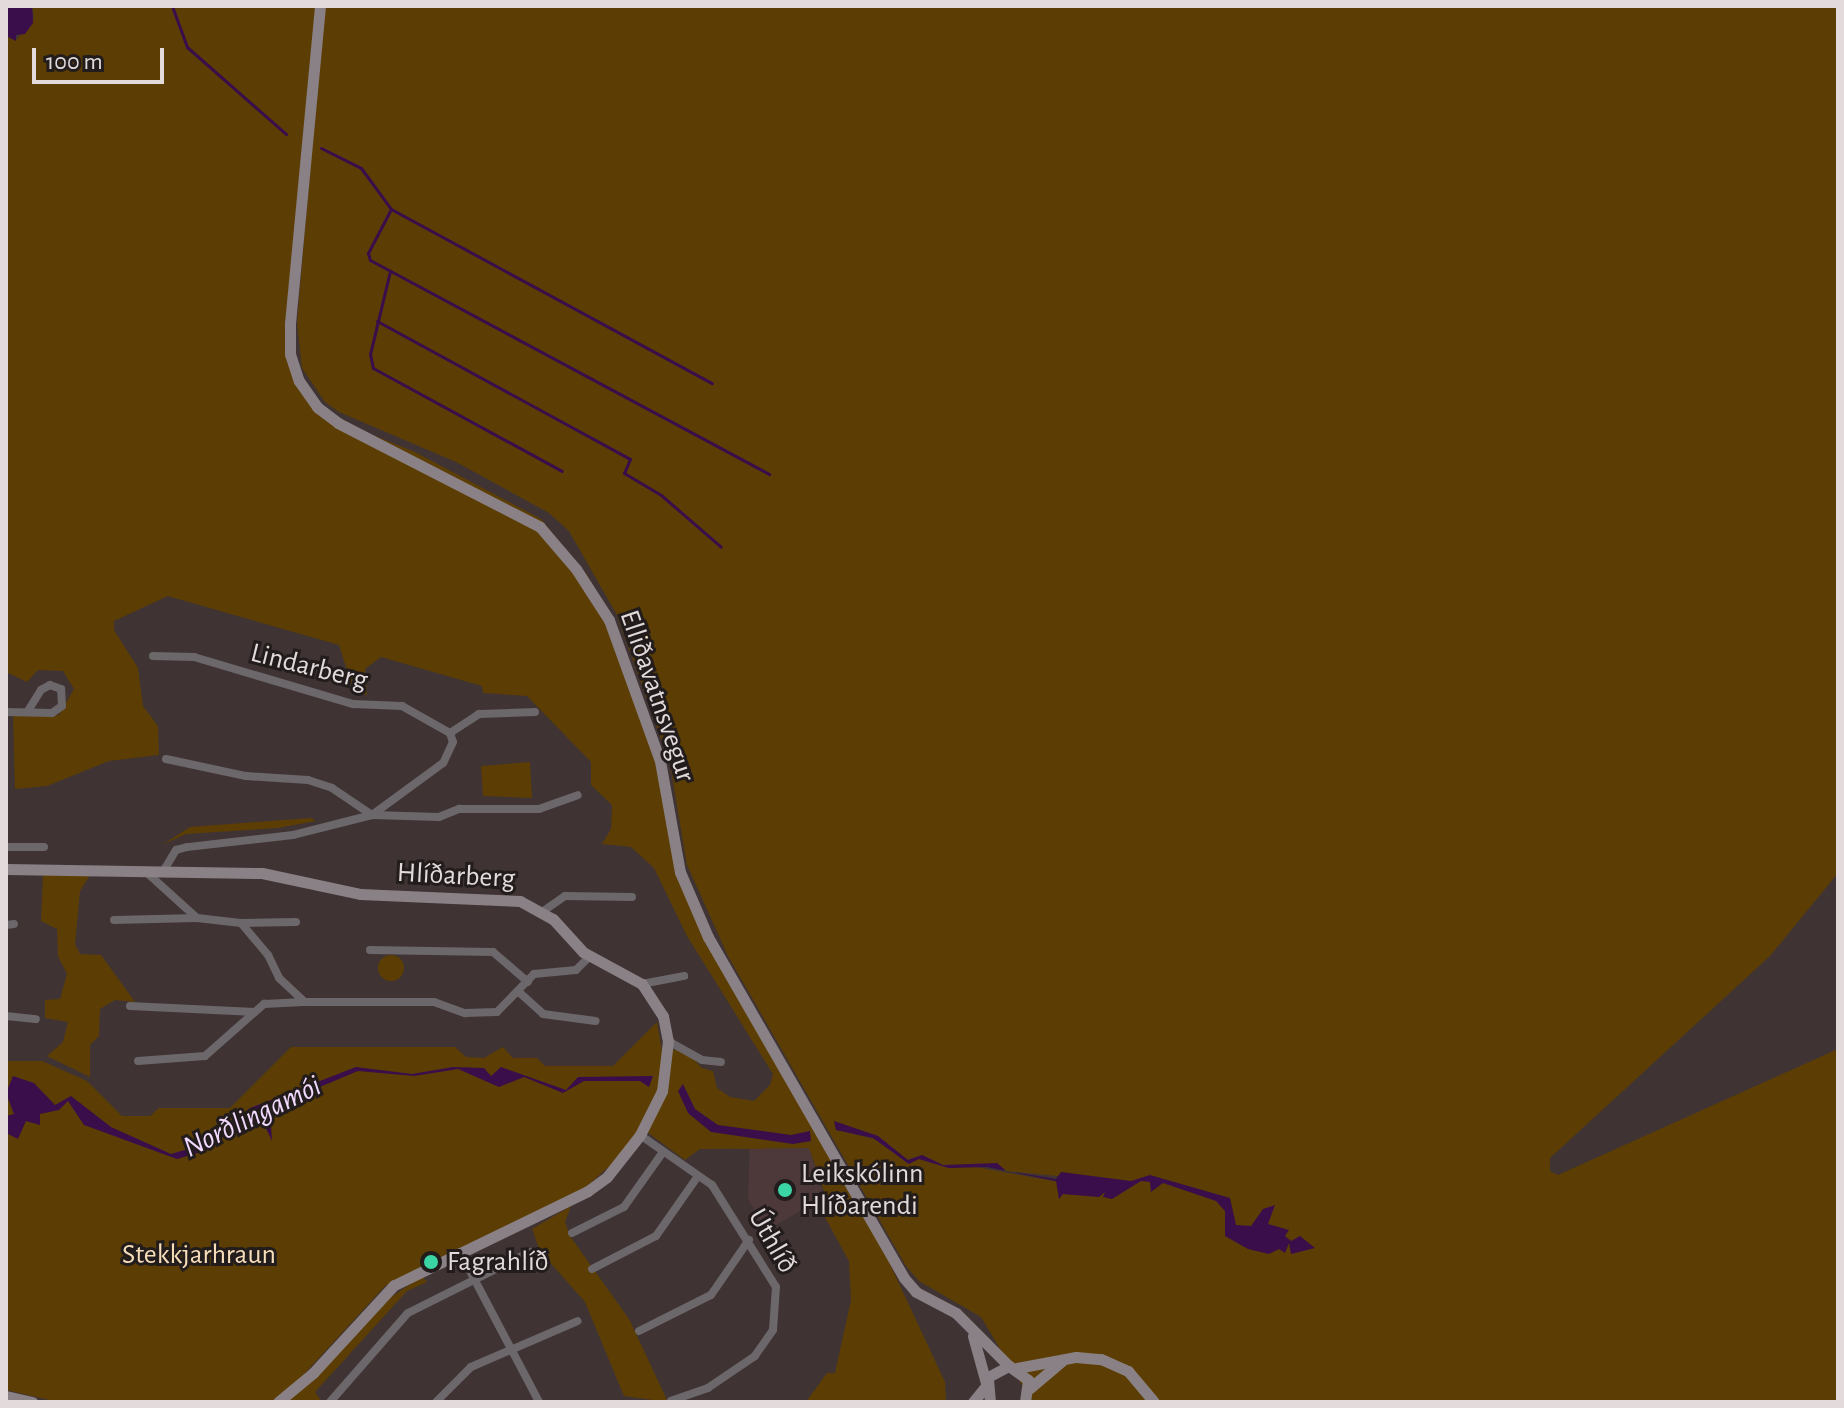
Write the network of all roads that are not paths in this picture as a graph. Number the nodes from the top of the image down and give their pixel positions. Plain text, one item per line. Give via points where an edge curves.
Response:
1 (320, 6) edge
2 (153, 656) dead end
3 (6, 712) edge
4 (27, 712) junction
5 (535, 712) dead end
6 (450, 733) junction
7 (166, 759) dead end
8 (578, 795) dead end
9 (372, 815) junction
10 (6, 847) edge
11 (44, 847) dead end
12 (6, 869) edge
13 (164, 870) junction
14 (145, 871) junction
15 (632, 897) dead end
16 (542, 912) junction
17 (197, 918) junction
18 (114, 920) dead end
19 (296, 922) dead end
20 (241, 923) junction
21 (370, 950) dead end
22 (590, 956) junction
23 (684, 976) dead end
24 (528, 982) junction
25 (642, 984) junction
26 (520, 993) junction
27 (305, 1002) junction
28 (130, 1006) dead end
29 (255, 1012) junction
30 (6, 1016) edge
31 (36, 1019) dead end
32 (596, 1021) dead end
33 (668, 1041) junction
34 (138, 1061) dead end
35 (721, 1062) dead end
36 (640, 1135) junction
37 (663, 1152) junction
38 (698, 1176) junction
39 (572, 1233) dead end
40 (749, 1240) junction
41 (460, 1252) junction
42 (538, 1267) dead end
43 (592, 1269) dead end
44 (473, 1280) junction
45 (578, 1321) dead end
46 (970, 1328) junction
47 (639, 1331) dead end
48 (514, 1348) junction
49 (1066, 1358) junction
50 (1013, 1367) junction
51 (986, 1385) junction
52 (6, 1396) edge
53 (1027, 1398) edge
54 (671, 1401) edge
55 (32, 1402) edge
56 (278, 1402) edge
57 (330, 1402) edge
58 (436, 1402) edge
59 (539, 1402) edge
60 (973, 1402) edge
61 (990, 1402) edge
62 (1154, 1402) edge

1 - 46 main road, Elliðavatnsvegur via 290,323 290,354 299,381 317,407 338,423 540,527 576,569 609,620 660,761 680,872 708,937 904,1278
2 - 6 street, Lindarberg via 194,657 353,704 402,706
3 - 4 street
4 - 4 street via 58,711 64,699 61,689 50,685 41,690
5 - 6 street via 479,714
6 - 9 street via 451,752 443,763
7 - 9 street via 246,776 308,780 332,788
8 - 9 street via 554,807 459,809 439,817
9 - 13 street via 293,835 187,847 176,850
10 - 11 street
12 - 14 main road, Hlíðarberg
13 - 14 main road, Hlíðarberg
13 - 16 main road, Hlíðarberg via 262,873 360,894 492,897
14 - 17 street
15 - 16 street via 565,896
16 - 22 main road, Hlíðarberg
17 - 18 street
17 - 20 street
19 - 20 street
20 - 27 street via 268,955 279,978
21 - 24 street via 493,952
22 - 24 street via 576,970 541,971
22 - 25 main road, Hlíðarberg
23 - 25 street
24 - 26 street
25 - 33 main road, Hlíðarberg via 663,1016
26 - 27 street via 497,1012 478,1014 434,1002
26 - 32 street via 543,1014
27 - 29 street via 274,1002
28 - 29 street
29 - 34 street via 205,1056
30 - 31 street
33 - 35 street via 702,1060
33 - 36 main road, Hlíðarberg via 662,1091
36 - 37 street, Úthlíð
36 - 41 main road, Hlíðarberg via 588,1191
37 - 38 street, Úthlíð
37 - 39 street via 624,1207
38 - 40 street, Úthlíð via 712,1185
38 - 43 street via 656,1236
40 - 47 street via 711,1295
40 - 54 street, Úthlíð via 776,1287 773,1330 738,1372
41 - 44 street
41 - 56 main road, Hlíðarberg via 394,1285 313,1373
42 - 44 street via 530,1252
44 - 48 street
44 - 57 street via 408,1313
45 - 48 street
46 - 50 main road, Elliðavatnsvegur
46 - 51 main road
48 - 58 street via 471,1367
48 - 59 street
49 - 50 main road
49 - 53 main road
49 - 62 main road via 1116,1364 1140,1381
50 - 51 main road via 992,1372
50 - 53 main road, Elliðavatnsvegur
51 - 60 main road
51 - 61 main road
52 - 55 main road

